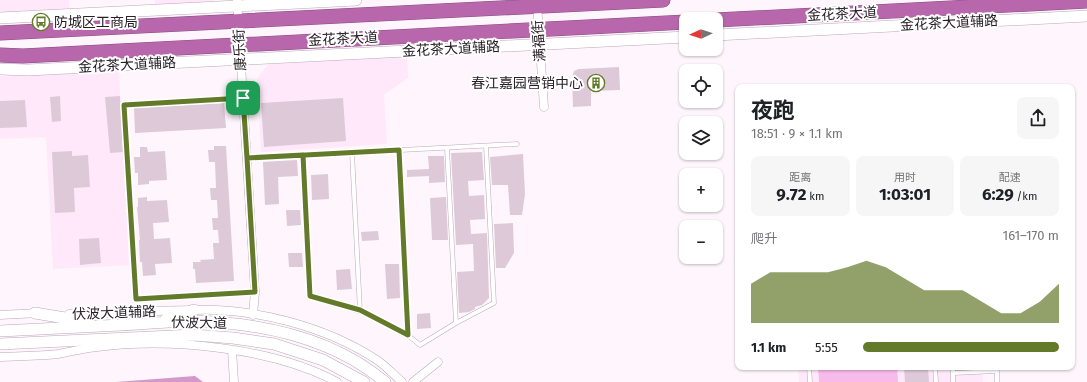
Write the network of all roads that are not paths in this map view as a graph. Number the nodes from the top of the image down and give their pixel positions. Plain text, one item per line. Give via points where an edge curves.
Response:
1 (356, 0) edge
2 (664, 0) edge
3 (1087, 1) edge
4 (237, 3) edge
5 (537, 3) edge
6 (1087, 16) edge
7 (0, 18) edge
8 (723, 20) edge
9 (239, 21) junction
10 (679, 22) edge
11 (0, 23) edge
12 (539, 29) junction
13 (22, 32) junction
14 (0, 33) edge
15 (723, 35) edge
16 (679, 37) edge
17 (240, 44) junction
18 (540, 44) junction
19 (0, 55) edge
20 (241, 59) junction
21 (0, 70) edge
22 (243, 98) junction
23 (544, 107) dead end
24 (517, 144) dead end
25 (486, 146) junction
26 (447, 148) junction
27 (399, 150) junction
28 (352, 153) junction
29 (303, 155) junction
30 (247, 158) junction
31 (255, 292) junction
32 (194, 310) junction
33 (360, 310) junction
34 (35, 313) junction
35 (0, 315) edge
36 (253, 315) junction
37 (456, 323) junction
38 (151, 324) junction
39 (112, 325) junction
40 (70, 327) junction
41 (0, 331) edge
42 (408, 335) junction
43 (71, 341) junction
44 (97, 343) junction
45 (0, 344) edge
46 (232, 350) junction
47 (0, 357) edge
48 (438, 362) dead end
49 (809, 370) edge
50 (935, 370) edge
51 (953, 373) joint
52 (234, 382) edge
53 (337, 382) edge
54 (364, 382) edge
55 (385, 382) edge
56 (402, 382) edge
57 (413, 382) edge
58 (810, 382) edge
59 (936, 382) edge
60 (953, 382) edge
61 (998, 382) edge

1 - 4 street
2 - 5 highway, 金花茶大道
3 - 8 highway, 金花茶大道
4 - 7 street
4 - 9 street, 康乐街
5 - 9 highway, 金花茶大道
5 - 12 street, 满福街
6 - 15 street, 金花茶大道辅路
9 - 13 highway, 金花茶大道
9 - 17 street, 康乐街
10 - 12 highway, 金花茶大道
11 - 13 highway
12 - 17 highway, 金花茶大道
12 - 18 street, 满福街
13 - 14 highway, 金花茶大道
16 - 18 street, 金花茶大道辅路
17 - 19 highway, 金花茶大道 via 23,56
17 - 20 street, 康乐街
18 - 20 street, 金花茶大道辅路
18 - 23 street, 满福街
20 - 21 street, 金花茶大道辅路
20 - 22 street, 康乐街
22 - 30 street, 康乐街
22 - 31 lane via 124,105 136,299
24 - 25 lane
25 - 26 lane
25 - 37 lane via 494,303
26 - 27 lane
26 - 37 lane
27 - 28 lane
27 - 42 lane
28 - 29 lane
28 - 33 lane
29 - 30 lane
29 - 33 lane via 310,296
30 - 31 street, 康乐街
31 - 36 street, 康乐街
32 - 34 street, 伏波大道辅路 via 88,315
32 - 36 street, 伏波大道辅路
32 - 38 street
33 - 42 lane
34 - 35 street, 伏波大道辅路
34 - 39 street
36 - 56 street, 伏波大道辅路 via 279,319 333,336 378,361
37 - 42 lane via 420,345
38 - 39 street, 伏波大道
38 - 55 street, 伏波大道 via 194,321 277,330 328,347 371,371
39 - 40 street, 伏波大道
40 - 41 street, 伏波大道
40 - 43 street
43 - 44 street, 伏波大道
43 - 45 street, 伏波大道
44 - 46 street
44 - 47 street via 56,354
44 - 54 street, 伏波大道 via 194,335 233,338 274,344 323,360
46 - 52 street
46 - 53 street via 271,356 318,372
48 - 57 street
49 - 58 lane
50 - 59 lane
51 - 60 lane
51 - 61 lane via 997,371

